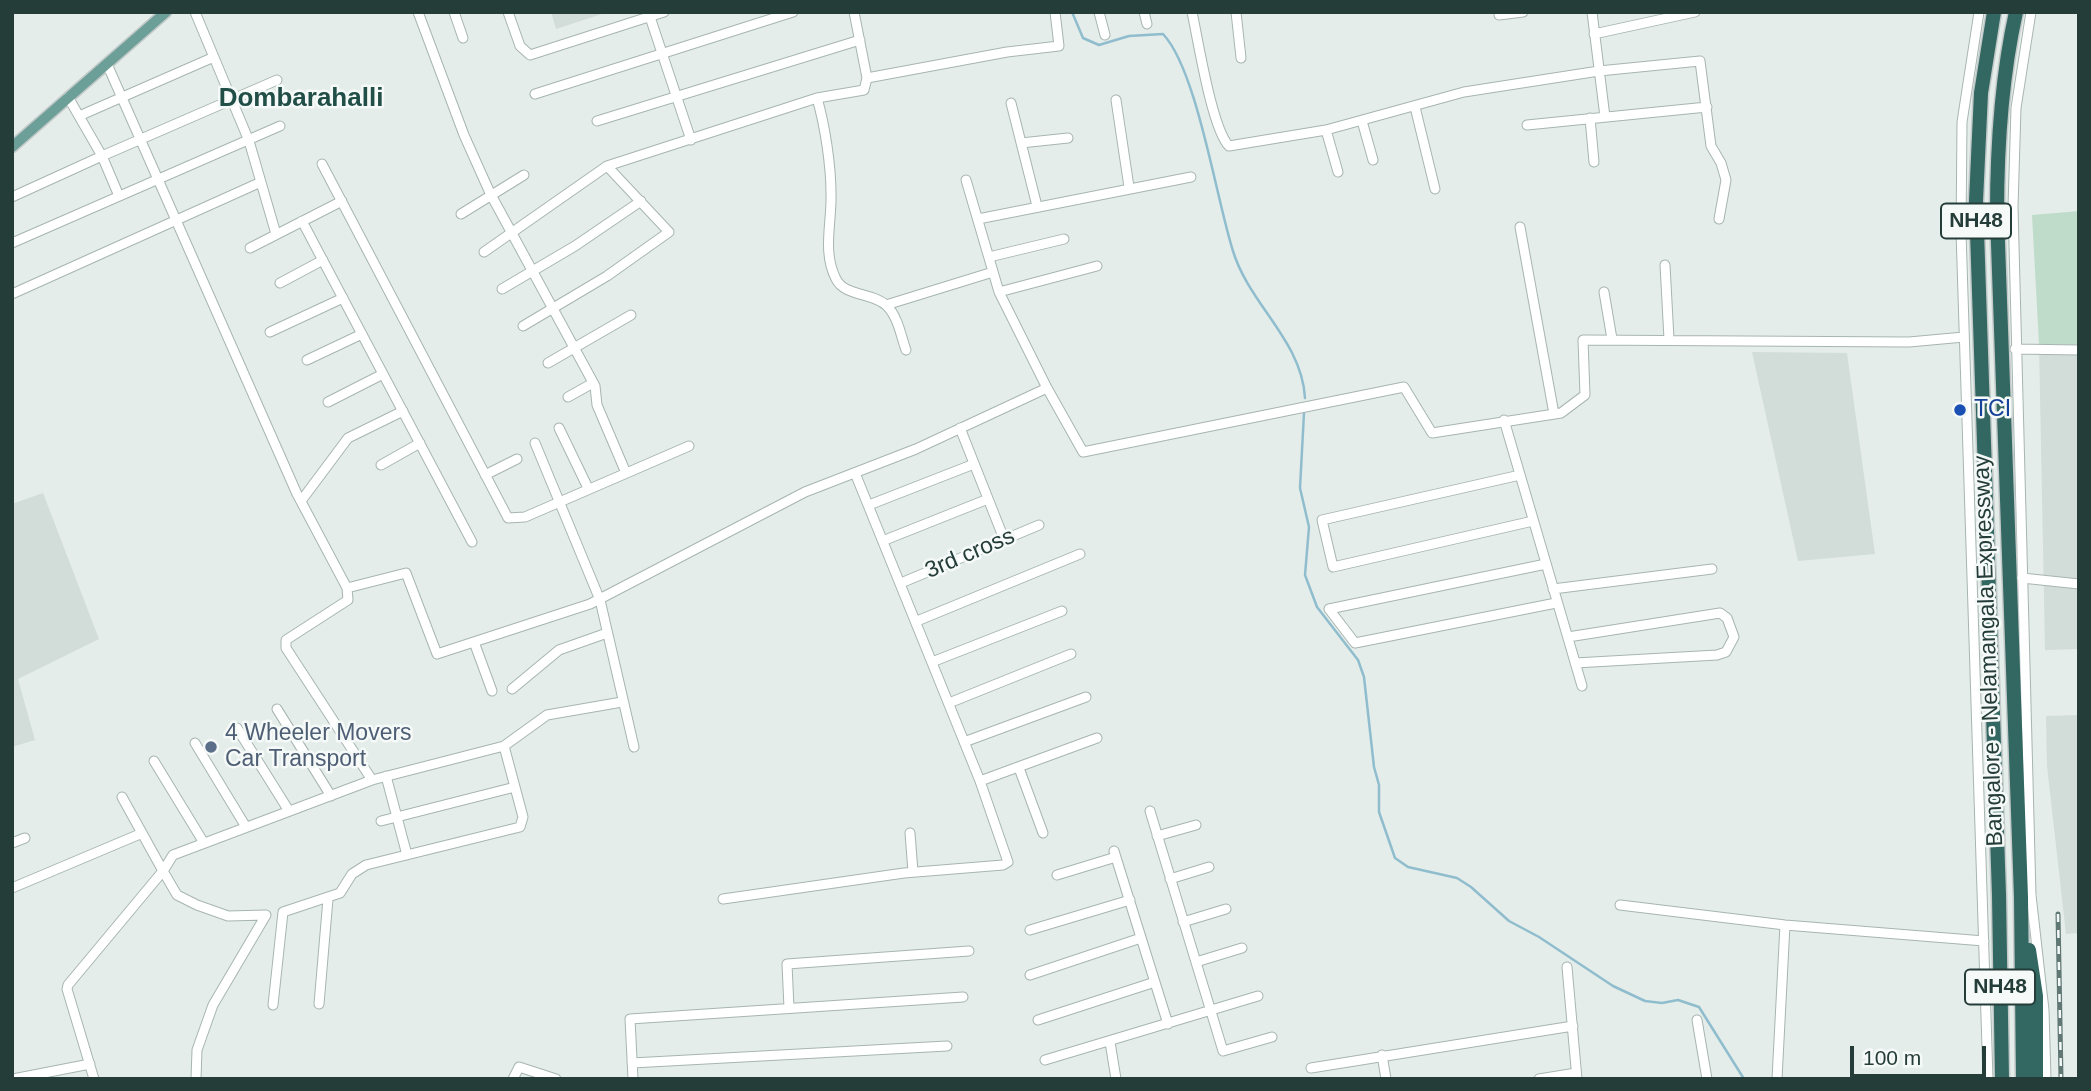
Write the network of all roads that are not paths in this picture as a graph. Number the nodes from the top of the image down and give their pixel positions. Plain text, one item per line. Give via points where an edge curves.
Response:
1 (166, 12) edge
2 (194, 12) edge
3 (418, 12) edge
4 (454, 12) edge
5 (508, 12) edge
6 (664, 12) edge
7 (793, 12) edge
8 (854, 12) edge
9 (1055, 12) edge
10 (1099, 12) edge
11 (1144, 12) edge
12 (1192, 12) edge
13 (1236, 12) edge
14 (1523, 12) edge
15 (1592, 12) edge
16 (1695, 12) edge
17 (2031, 12) edge
18 (1989, 14) edge
19 (1499, 15) dead end
20 (650, 17) junction
21 (2015, 18) edge
22 (1147, 24) dead end
23 (1594, 34) junction
24 (1105, 35) dead end
25 (463, 38) dead end
26 (860, 40) junction
27 (663, 54) junction
28 (214, 57) junction
29 (1241, 58) dead end
30 (107, 64) junction
31 (1599, 71) junction
32 (867, 78) junction
33 (277, 80) dead end
34 (536, 94) dead end
35 (676, 96) junction
36 (68, 97) junction
37 (122, 97) junction
38 (817, 98) junction
39 (232, 99) junction
40 (1116, 100) dead end
41 (1012, 103) dead end
42 (1415, 107) junction
43 (1707, 107) junction
44 (79, 116) junction
45 (1605, 117) junction
46 (1590, 118) junction
47 (597, 121) dead end
48 (1362, 121) junction
49 (1527, 125) dead end
50 (280, 126) dead end
51 (1326, 130) junction
52 (140, 137) junction
53 (1068, 138) dead end
54 (14, 140) edge
55 (691, 140) junction
56 (249, 141) junction
57 (1021, 143) junction
58 (102, 156) junction
59 (1373, 160) dead end
60 (1594, 162) dead end
61 (322, 164) dead end
62 (607, 166) junction
63 (1338, 172) dead end
64 (524, 175) dead end
65 (1191, 177) dead end
66 (159, 179) junction
67 (966, 180) dead end
68 (261, 182) junction
69 (1129, 187) junction
70 (1435, 189) dead end
71 (490, 193) junction
72 (119, 196) junction
73 (12, 197) edge
74 (342, 201) junction
75 (640, 201) junction
76 (1037, 206) junction
77 (461, 214) dead end
78 (177, 219) junction
79 (978, 219) junction
80 (1719, 219) dead end
81 (302, 221) junction
82 (1520, 227) dead end
83 (511, 233) junction
84 (276, 234) junction
85 (1064, 239) dead end
86 (12, 243) edge
87 (250, 248) dead end
88 (484, 252) dead end
89 (989, 257) junction
90 (323, 260) junction
91 (1097, 265) dead end
92 (1665, 265) dead end
93 (532, 272) junction
94 (993, 272) junction
95 (280, 283) dead end
96 (502, 289) dead end
97 (999, 292) junction
98 (1604, 292) dead end
99 (12, 294) edge
100 (343, 298) junction
101 (886, 305) junction
102 (553, 310) junction
103 (631, 315) dead end
104 (523, 326) dead end
105 (270, 332) dead end
106 (362, 334) junction
107 (1964, 337) junction
108 (1612, 339) junction
109 (1669, 340) junction
110 (574, 348) junction
111 (2015, 349) junction
112 (906, 350) dead end
113 (2079, 350) edge
114 (307, 360) dead end
115 (548, 363) dead end
116 (383, 374) junction
117 (593, 383) junction
118 (1046, 388) junction
119 (568, 397) dead end
120 (328, 402) dead end
121 (403, 411) junction
122 (1554, 414) junction
123 (1504, 420) junction
124 (559, 428) dead end
125 (960, 428) junction
126 (420, 443) junction
127 (535, 443) dead end
128 (689, 446) dead end
129 (517, 459) dead end
130 (974, 464) junction
131 (381, 466) dead end
132 (626, 473) junction
133 (855, 473) junction
134 (485, 475) junction
135 (1520, 475) junction
136 (588, 488) junction
137 (988, 499) junction
138 (301, 501) junction
139 (560, 501) junction
140 (869, 505) junction
141 (1533, 521) junction
142 (1039, 526) dead end
143 (1004, 539) junction
144 (885, 540) junction
145 (472, 542) dead end
146 (1080, 554) dead end
147 (1546, 564) junction
148 (1712, 569) dead end
149 (2022, 578) junction
150 (901, 583) junction
151 (2079, 583) edge
152 (348, 588) junction
153 (1553, 589) junction
154 (600, 600) junction
155 (1556, 603) junction
156 (1062, 611) dead end
157 (917, 621) junction
158 (607, 633) junction
159 (1568, 637) junction
160 (474, 642) junction
161 (1071, 654) dead end
162 (932, 662) junction
163 (1575, 663) junction
164 (1582, 686) dead end
165 (512, 690) dead end
166 (492, 691) dead end
167 (1086, 697) dead end
168 (622, 702) junction
169 (948, 703) junction
170 (277, 709) dead end
171 (237, 729) dead end
172 (1097, 738) dead end
173 (964, 742) junction
174 (195, 743) dead end
175 (504, 746) junction
176 (634, 747) dead end
177 (154, 761) dead end
178 (1020, 768) junction
179 (386, 776) junction
180 (372, 780) junction
181 (980, 781) junction
182 (515, 787) junction
183 (331, 796) junction
184 (121, 797) dead end
185 (289, 811) junction
186 (1150, 811) dead end
187 (398, 817) junction
188 (381, 821) dead end
189 (1196, 825) dead end
190 (246, 827) junction
191 (910, 833) dead end
192 (1043, 833) dead end
193 (140, 834) junction
194 (1157, 836) junction
195 (25, 838) dead end
196 (12, 843) edge
197 (204, 843) junction
198 (407, 855) junction
199 (1209, 867) dead end
200 (163, 871) junction
201 (913, 872) junction
202 (1057, 875) dead end
203 (1170, 879) junction
204 (12, 888) edge
205 (2021, 897) junction
206 (328, 899) junction
207 (723, 899) dead end
208 (1130, 900) junction
209 (1620, 905) dead end
210 (1226, 909) dead end
211 (1183, 922) junction
212 (1785, 925) junction
213 (1030, 930) dead end
214 (1142, 938) junction
215 (1984, 941) junction
216 (1242, 948) dead end
217 (969, 951) dead end
218 (1196, 962) junction
219 (1567, 967) dead end
220 (1030, 975) dead end
221 (1155, 982) junction
222 (1258, 996) dead end
223 (963, 997) dead end
224 (319, 1004) dead end
225 (273, 1005) dead end
226 (789, 1009) junction
227 (1210, 1011) junction
228 (1038, 1020) dead end
229 (1697, 1020) dead end
230 (1168, 1024) junction
231 (1573, 1026) junction
232 (1272, 1037) dead end
233 (1110, 1042) junction
234 (947, 1046) dead end
235 (1382, 1055) junction
236 (1045, 1060) dead end
237 (632, 1063) junction
238 (90, 1064) junction
239 (1311, 1068) dead end
240 (1576, 1076) edge
241 (13, 1079) edge
242 (94, 1079) edge
243 (196, 1079) edge
244 (513, 1079) edge
245 (556, 1079) edge
246 (633, 1079) edge
247 (1116, 1079) edge
248 (1385, 1079) edge
249 (1539, 1079) edge
250 (1707, 1079) edge
251 (1777, 1079) edge
252 (1988, 1079) edge
253 (2001, 1079) edge
254 (2023, 1079) edge
255 (2036, 1079) edge
256 (2046, 1079) edge

1 - 30 main road
2 - 28 street
3 - 71 street
4 - 25 street
5 - 20 street via 520,46 530,55
6 - 20 street
7 - 27 street
8 - 26 street
9 - 32 street via 1059,46
10 - 24 street
11 - 22 street
12 - 51 street via 1215,115 1229,146
13 - 29 street
14 - 19 street
15 - 23 street
16 - 23 street
17 - 111 street via 2016,108
18 - 107 street via 1962,122
18 - 253 highway, Bangalore - Nelamangala Expressway / NH48 via 1976,201
20 - 27 street
21 - 205 highway, Bangalore - Nelamangala Expressway / NH48 via 1999,116 1997,202
23 - 31 street
26 - 32 street
26 - 35 street
27 - 34 street
27 - 35 street
28 - 37 street
28 - 39 street
30 - 36 main road
30 - 37 street
31 - 42 street via 1464,92
31 - 43 street via 1700,61
31 - 45 street
32 - 38 street via 859,93
33 - 39 street
35 - 47 street
35 - 55 street
36 - 44 street
36 - 54 main road
37 - 44 street
37 - 52 street
38 - 55 street
38 - 101 street via 830,177 828,241 836,281 846,290
39 - 52 street
39 - 56 street
40 - 69 street
41 - 57 street
42 - 48 street
42 - 70 street
43 - 45 street
43 - 80 street via 1711,146 1726,180
44 - 58 street
45 - 46 street
46 - 49 street
46 - 60 street
48 - 51 street
48 - 59 street
50 - 56 street
51 - 63 street
52 - 58 street
52 - 66 street
53 - 57 street
55 - 62 street
56 - 66 street
56 - 68 street
57 - 76 street
58 - 72 street
58 - 73 street
61 - 74 street
62 - 75 street
62 - 83 street
64 - 71 street
65 - 69 street
66 - 72 street
66 - 78 street
67 - 79 street
68 - 78 street
68 - 84 street
69 - 76 street
71 - 77 street
71 - 83 street
72 - 86 street
74 - 81 street
74 - 134 street
75 - 93 street
75 - 102 street via 669,232
76 - 79 street
78 - 99 street
78 - 138 street
79 - 89 street
81 - 84 street
81 - 90 street
82 - 122 street
83 - 88 street
83 - 93 street
84 - 87 street
85 - 89 street
89 - 94 street
90 - 95 street
90 - 100 street
91 - 97 street
92 - 109 street
93 - 96 street
93 - 102 street
94 - 97 street
94 - 101 street
97 - 118 street
98 - 108 street
100 - 105 street
100 - 106 street
101 - 112 street
102 - 104 street
102 - 110 street
103 - 110 street
106 - 114 street
106 - 116 street
107 - 109 street via 1898,342
107 - 215 street
108 - 109 street
108 - 122 street via 1583,340 1585,395
110 - 115 street
110 - 117 street
111 - 113 street
111 - 149 street
116 - 120 street
116 - 121 street
117 - 119 street
117 - 132 street via 597,405
118 - 123 street via 1083,452 1404,387 1432,433
118 - 125 street
121 - 126 street
121 - 138 street via 348,438
122 - 123 street
123 - 135 street
124 - 136 street
125 - 130 street
125 - 133 street
126 - 131 street
126 - 145 street
127 - 139 street
128 - 132 street
129 - 134 street
130 - 137 street
130 - 140 street
132 - 136 street
133 - 140 street
133 - 154 street via 805,492
134 - 139 street via 508,518 525,517
135 - 141 street
135 - 141 street via 1322,520 1333,567
136 - 139 street
137 - 143 street
137 - 144 street
138 - 152 street
139 - 154 street
140 - 144 street
141 - 147 street
142 - 143 street, 3rd cross
143 - 150 street, 3rd cross
144 - 150 street
146 - 157 street
147 - 153 street
147 - 155 street via 1329,609 1355,643
148 - 153 street
149 - 151 street
149 - 256 street via 2031,895 2044,1010
150 - 157 street
152 - 160 street via 407,573 437,654
152 - 180 street via 348,600 338,610 286,640 286,648
153 - 155 street
154 - 158 street
154 - 160 street
155 - 159 street
156 - 162 street
157 - 162 street
158 - 165 street via 559,650
158 - 168 street
159 - 163 street
159 - 163 street via 1710,613 1720,613 1732,628 1731,645 1717,655
160 - 166 street
161 - 169 street
162 - 169 street
163 - 164 street
167 - 173 street
168 - 175 street via 547,715
168 - 176 street
169 - 173 street
170 - 183 street
171 - 185 street
172 - 178 street
173 - 181 street
174 - 190 street
175 - 179 street
175 - 182 street
177 - 197 street
178 - 181 street
178 - 192 street
179 - 180 street
179 - 187 street
180 - 183 street
181 - 201 street via 1008,862
182 - 187 street
182 - 198 street via 523,817 520,827
183 - 185 street
184 - 193 street
185 - 190 street
186 - 194 street
187 - 188 street
187 - 198 street
189 - 194 street
190 - 197 street
191 - 201 street
193 - 200 street
193 - 204 street
194 - 203 street
195 - 196 street
197 - 200 street via 168,858
198 - 206 street via 366,865 352,874 340,893
199 - 203 street
200 - 238 street via 68,985
200 - 243 street via 177,895 197,905 228,916 265,915 213,1005 197,1051
201 - 207 street
202 - 208 street via 1115,854
203 - 211 street
205 - 254 highway, Bangalore - Nelamangala Expressway / NH48
205 - 255 highway via 2036,996
206 - 224 street
206 - 225 street via 283,912
208 - 213 street
208 - 214 street
209 - 212 street
210 - 211 street
211 - 218 street
212 - 215 street
212 - 251 street
214 - 220 street
214 - 221 street
215 - 252 street
216 - 218 street
217 - 226 street via 786,964
218 - 227 street
219 - 231 street
221 - 228 street
221 - 230 street
222 - 227 street
223 - 226 street
226 - 237 street via 630,1019
227 - 230 street
227 - 232 street via 1223,1052
229 - 250 street
230 - 233 street
231 - 235 street
231 - 240 street
233 - 236 street
233 - 247 street
234 - 237 street
235 - 239 street
235 - 248 street
237 - 246 street
238 - 241 street
238 - 242 street
240 - 249 street
244 - 245 street via 519,1067

